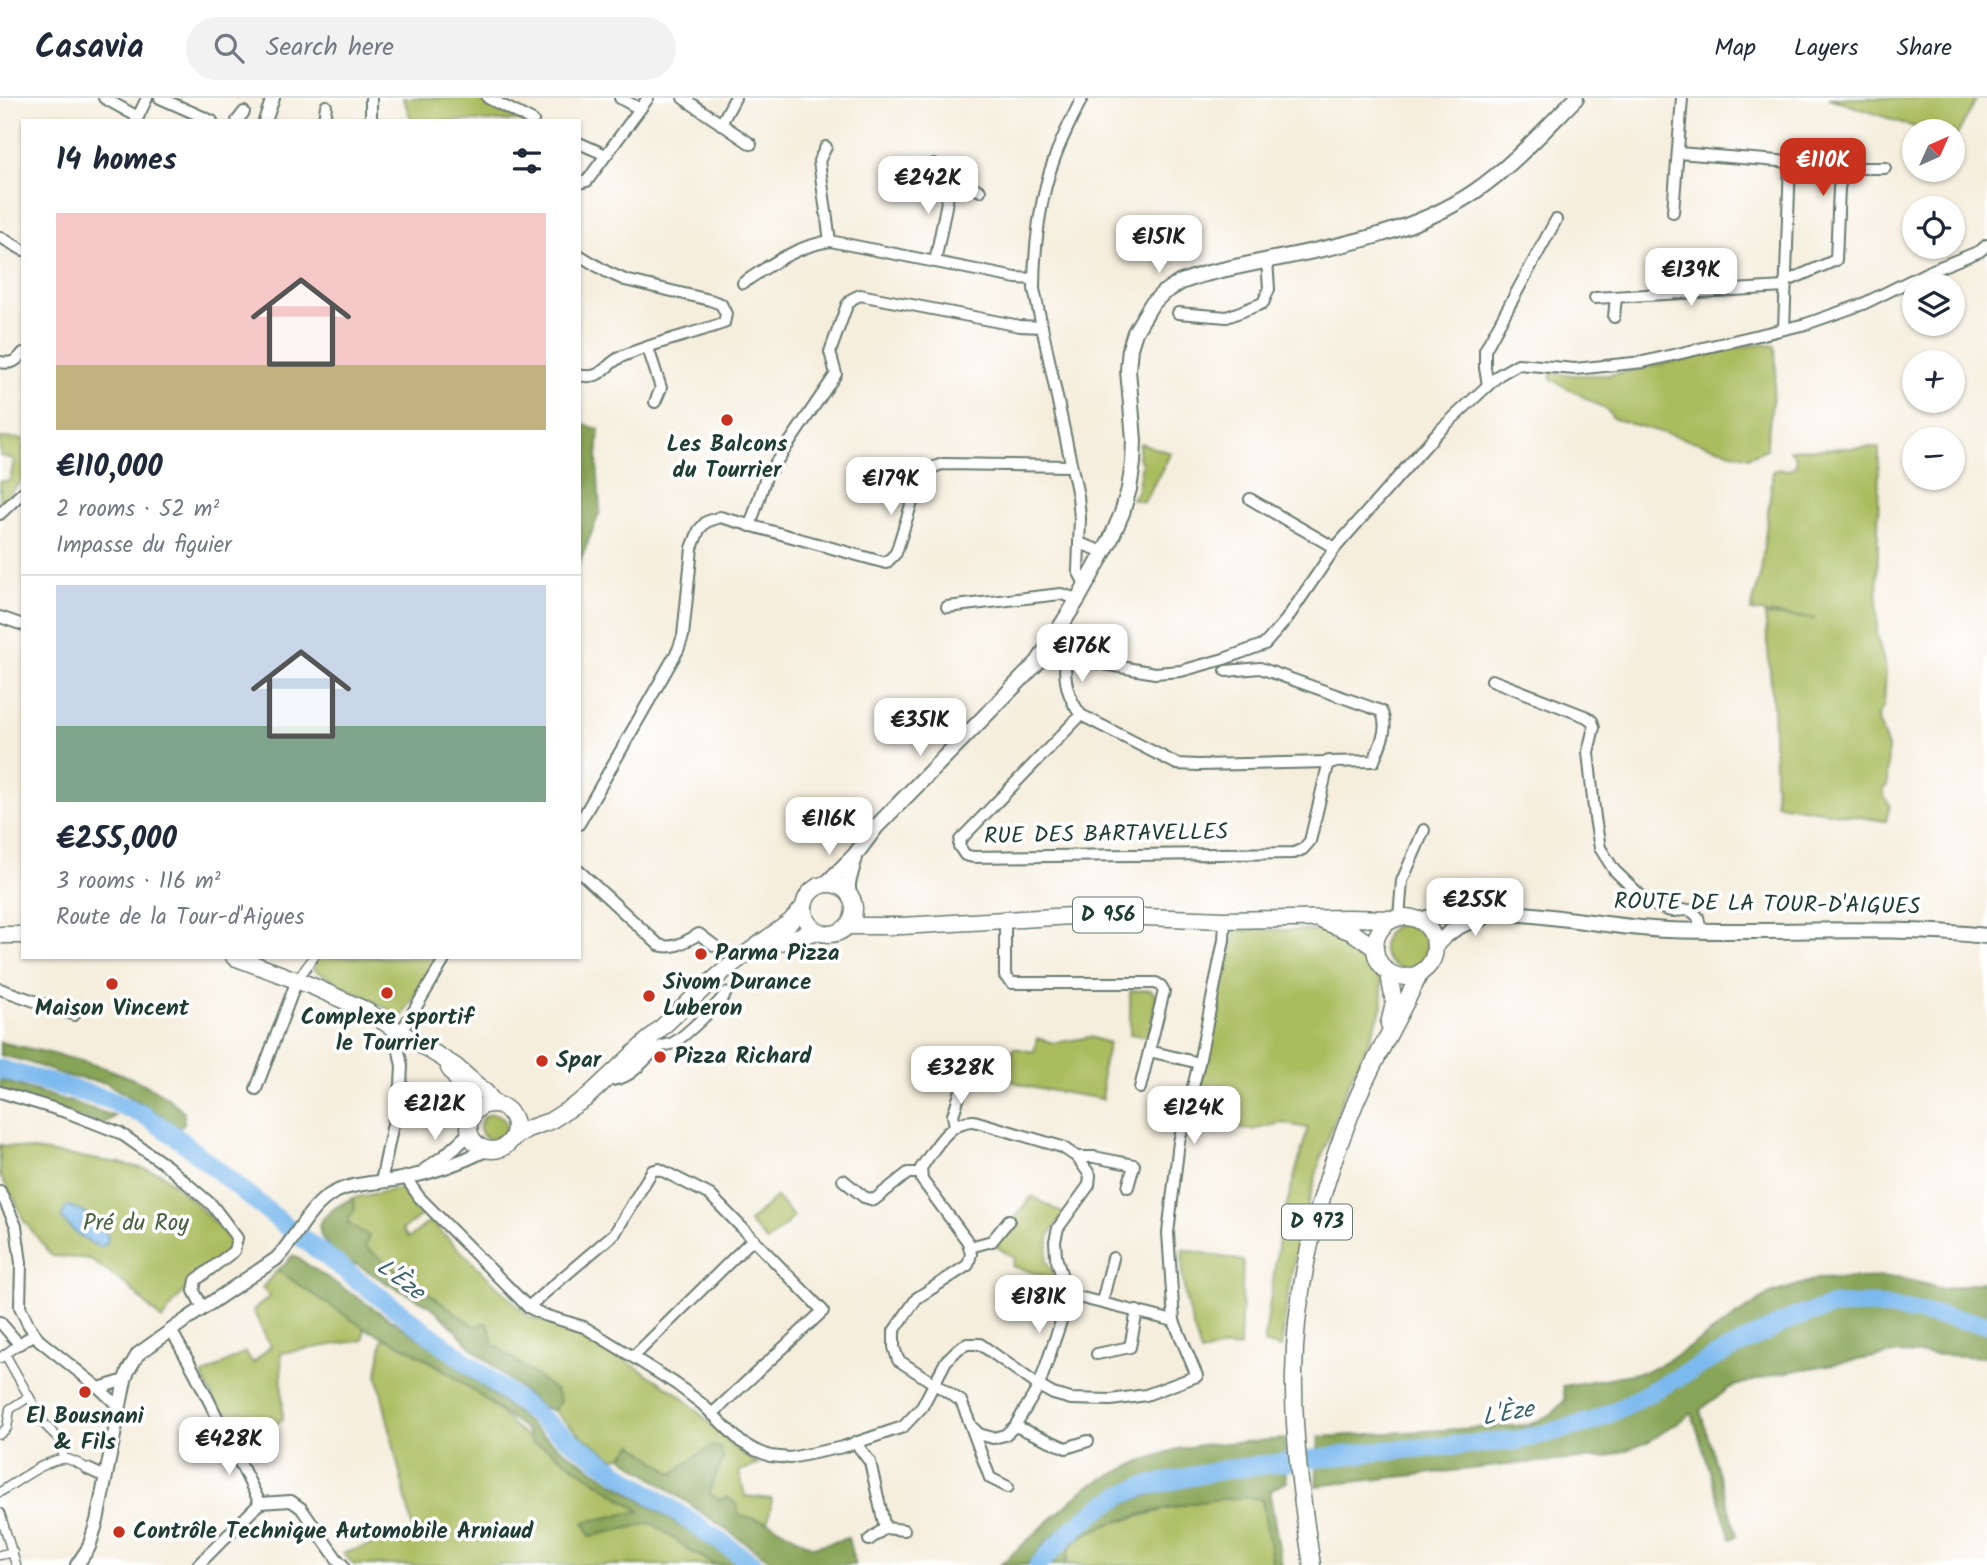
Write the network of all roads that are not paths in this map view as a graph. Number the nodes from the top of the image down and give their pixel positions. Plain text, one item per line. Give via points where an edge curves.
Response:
1 (104, 98) edge
2 (147, 98) edge
3 (160, 98) edge
4 (272, 98) edge
5 (371, 98) edge
6 (488, 98) edge
7 (620, 98) edge
8 (648, 98) edge
9 (682, 98) edge
10 (736, 98) edge
11 (1082, 98) edge
12 (1576, 98) edge
13 (1682, 98) edge
14 (326, 106) dead end
15 (640, 109) junction
16 (137, 119) edge
17 (207, 119) edge
18 (266, 119) edge
19 (324, 119) edge
20 (371, 119) edge
21 (529, 119) edge
22 (721, 124) junction
23 (581, 144) edge
24 (751, 144) dead end
25 (826, 147) dead end
26 (1678, 153) junction
27 (606, 156) junction
28 (934, 164) dead end
29 (1885, 168) dead end
30 (952, 176) junction
31 (581, 182) edge
32 (980, 191) dead end
33 (1673, 212) dead end
34 (1556, 220) dead end
35 (0, 237) edge
36 (830, 240) junction
37 (1987, 245) edge
38 (21, 249) edge
39 (581, 256) edge
40 (1267, 260) junction
41 (935, 262) junction
42 (1034, 279) junction
43 (743, 283) dead end
44 (1785, 284) junction
45 (1616, 297) junction
46 (1595, 298) dead end
47 (1178, 313) dead end
48 (1614, 317) dead end
49 (1042, 327) junction
50 (1784, 329) junction
51 (648, 348) junction
52 (21, 355) edge
53 (0, 362) edge
54 (581, 375) edge
55 (1488, 385) junction
56 (655, 402) dead end
57 (1071, 466) junction
58 (21, 494) edge
59 (1250, 499) dead end
60 (0, 514) edge
61 (750, 526) junction
62 (1079, 543) junction
63 (1335, 548) junction
64 (1104, 552) junction
65 (1082, 593) junction
66 (947, 607) dead end
67 (0, 617) edge
68 (21, 624) edge
69 (1047, 650) junction
70 (1066, 658) junction
71 (1226, 671) dead end
72 (1492, 680) dead end
73 (1081, 715) junction
74 (1329, 761) junction
75 (581, 820) edge
76 (1424, 830) dead end
77 (855, 855) junction
78 (581, 873) edge
79 (825, 884) junction
80 (851, 900) junction
81 (804, 907) junction
82 (1504, 913) junction
83 (1395, 918) junction
84 (1314, 919) junction
85 (1005, 920) junction
86 (1225, 920) junction
87 (1420, 920) junction
88 (848, 926) junction
89 (902, 926) junction
90 (818, 931) junction
91 (1701, 931) junction
92 (0, 935) edge
93 (21, 935) edge
94 (1987, 936) edge
95 (715, 946) dead end
96 (1435, 947) junction
97 (1375, 948) junction
98 (751, 951) junction
99 (239, 959) edge
100 (312, 959) edge
101 (445, 959) edge
102 (1389, 973) junction
103 (1420, 973) junction
104 (296, 980) junction
105 (0, 989) edge
106 (726, 993) dead end
107 (74, 1015) dead end
108 (401, 1032) junction
109 (1387, 1037) junction
110 (1149, 1051) junction
111 (434, 1054) junction
112 (1199, 1063) junction
113 (965, 1078) dead end
114 (606, 1080) junction
115 (1140, 1088) dead end
116 (256, 1089) dead end
117 (0, 1092) edge
118 (494, 1103) junction
119 (509, 1110) junction
120 (560, 1114) junction
121 (472, 1115) junction
122 (955, 1126) junction
123 (470, 1133) junction
124 (513, 1138) junction
125 (486, 1150) junction
126 (1077, 1157) junction
127 (921, 1173) junction
128 (413, 1176) junction
129 (843, 1180) dead end
130 (381, 1182) junction
131 (1128, 1187) dead end
132 (0, 1191) edge
133 (1009, 1220) dead end
134 (753, 1239) junction
135 (970, 1247) junction
136 (1113, 1258) dead end
137 (1070, 1295) junction
138 (1102, 1302) junction
139 (528, 1307) junction
140 (203, 1308) junction
141 (1137, 1311) junction
142 (1174, 1321) junction
143 (0, 1322) edge
144 (171, 1331) junction
145 (35, 1334) junction
146 (19, 1344) junction
147 (1097, 1354) dead end
148 (3, 1356) edge
149 (633, 1357) junction
150 (125, 1380) junction
151 (934, 1383) junction
152 (1039, 1386) junction
153 (99, 1388) junction
154 (29, 1397) junction
155 (120, 1408) junction
156 (712, 1414) junction
157 (971, 1426) junction
158 (1015, 1426) junction
159 (0, 1434) edge
160 (1088, 1441) dead end
161 (855, 1442) junction
162 (60, 1460) junction
163 (88, 1469) joint
164 (105, 1478) junction
165 (1008, 1488) dead end
166 (0, 1492) edge
167 (260, 1503) junction
168 (0, 1513) edge
169 (885, 1528) junction
170 (904, 1530) dead end
171 (870, 1540) dead end
172 (13, 1552) junction
173 (0, 1555) edge
174 (82, 1563) edge
175 (16, 1565) edge
176 (198, 1565) edge
177 (344, 1565) edge
178 (1312, 1565) edge

1 - 16 street
2 - 16 street
3 - 17 street
4 - 18 street
5 - 20 street
6 - 21 street
7 - 15 street
8 - 15 street
9 - 22 street
10 - 22 street
11 - 42 street via 1054,158 1045,191
12 - 40 main road via 1495,176 1451,206 1392,231
13 - 26 street
14 - 19 street
15 - 27 street
22 - 24 street
23 - 27 street
25 - 36 street via 819,161
26 - 33 street
26 - 44 street via 1790,162
27 - 31 street
28 - 30 street
29 - 44 street via 1844,168 1836,260
30 - 32 street
30 - 41 street
34 - 55 street via 1485,350
35 - 38 street
36 - 41 street
36 - 43 street via 792,251
37 - 50 street via 1863,304
39 - 51 street via 625,280 721,304 724,323
40 - 47 street via 1269,289 1263,303 1227,317
40 - 64 main road via 1181,282 1151,306 1135,332 1128,370 1133,463 1122,513
41 - 42 street
42 - 49 street
44 - 45 street
44 - 50 street
45 - 46 street
45 - 48 street
49 - 57 street
49 - 61 street via 1020,327 860,295 852,299 830,352 836,374 766,477
50 - 55 street via 1643,362 1575,369 1518,364
51 - 54 street via 620,357 599,375
51 - 56 street via 661,388
52 - 53 street via 13,363
55 - 63 street via 1437,433
57 - 61 street via 933,467 918,483 896,553 886,563
57 - 62 street via 1080,518
58 - 60 street
59 - 63 street
61 - 75 street via 720,517 699,530 692,548 678,650
62 - 64 street
62 - 65 street
63 - 70 street via 1265,644 1181,671 1155,673
64 - 65 main road
65 - 66 street
65 - 69 main road
67 - 68 street
69 - 70 street
69 - 77 main road via 876,827
70 - 73 street via 1068,691
71 - 74 street via 1260,668 1381,711 1384,733 1374,761
72 - 91 street via 1592,721 1588,752 1600,848 1614,870 1640,895 1658,908 1689,910 1698,917
73 - 74 street via 1177,764
73 - 74 street, RUE DES BARTAVELLES via 960,840 965,855 1294,853 1310,841
76 - 83 street via 1402,881
77 - 79 main road
77 - 80 main road via 848,883
78 - 95 street via 659,945 674,947 699,934
79 - 80 main road via 842,887
79 - 81 main road via 808,894
80 - 88 main road
80 - 89 main road, D 956 via 881,920
81 - 90 main road via 807,921
81 - 98 main road
82 - 87 main road, ROUTE DE LA TOUR-D'AIGUES
82 - 91 main road, ROUTE DE LA TOUR-D'AIGUES
82 - 96 main road, ROUTE DE LA TOUR-D'AIGUES via 1454,928
83 - 84 main road, D 956
83 - 87 main road
83 - 97 main road via 1378,932
84 - 86 main road, D 956
84 - 97 main road, D 956 via 1352,932
85 - 86 main road, D 956 via 1107,915
85 - 89 main road, D 956
85 - 110 street via 1005,976 1012,984 1161,985 1164,991
86 - 112 street
87 - 96 main road via 1433,936
88 - 89 main road, D 956
88 - 90 main road via 837,933
90 - 98 main road
91 - 94 main road, ROUTE DE LA TOUR-D'AIGUES via 1886,930
92 - 93 main road
96 - 103 main road via 1431,962
97 - 102 main road
98 - 114 main road via 704,988
99 - 104 main road
100 - 104 street
101 - 108 street
102 - 103 main road via 1405,977
102 - 109 main road, D 973 via 1394,1003
103 - 109 main road, D 973
104 - 108 main road via 363,1009
104 - 116 street
105 - 107 street
106 - 114 street via 679,1038 657,1048 626,1078
108 - 111 main road
108 - 130 street via 401,1086
109 - 178 main road, D 973 via 1341,1140 1311,1245 1297,1330 1294,1419
110 - 112 street
110 - 115 street
111 - 118 main road via 456,1066
111 - 121 main road via 466,1093
112 - 142 street via 1179,1142 1168,1233
113 - 122 street via 953,1115
114 - 120 main road
117 - 140 street via 120,1133 212,1205 237,1238 234,1251 196,1280 194,1291
118 - 119 main road
118 - 121 main road
119 - 120 main road via 533,1116
119 - 124 main road via 516,1123
120 - 124 main road
121 - 123 main road
122 - 126 street via 974,1121 1062,1146
122 - 127 street
123 - 125 main road
123 - 128 street
124 - 125 main road via 502,1149
125 - 128 street via 454,1166
126 - 131 street via 1134,1165
126 - 137 street via 1090,1175 1089,1185 1058,1228 1055,1241
127 - 129 street via 908,1173 874,1200
127 - 135 street
128 - 130 street
128 - 139 street via 419,1197
130 - 140 street via 353,1186 324,1199 286,1249
132 - 145 street via 16,1226 20,1307
133 - 135 street via 992,1241
134 - 139 street via 710,1195 659,1169 652,1171 615,1233
134 - 149 street
134 - 156 street via 822,1311
135 - 151 street via 968,1265 917,1298 894,1331 898,1360
136 - 138 street
137 - 138 street
137 - 152 street
138 - 141 street
139 - 149 street via 583,1327
140 - 144 street
141 - 142 street
141 - 147 street via 1130,1347
142 - 152 street via 1196,1376 1146,1395 1111,1400 1071,1399
143 - 146 street
144 - 150 street via 138,1354
144 - 167 street
145 - 146 street
145 - 153 street
146 - 148 street
148 - 154 street
149 - 156 street
150 - 153 street
150 - 155 street
151 - 152 street via 958,1349 980,1344
151 - 157 street via 961,1401
151 - 161 street via 922,1407 903,1427
152 - 158 street
153 - 155 street
154 - 159 street via 10,1409 7,1428
154 - 162 street via 58,1438
155 - 164 street
156 - 161 street via 741,1442 771,1456 790,1458
157 - 158 street via 993,1438
157 - 165 street via 990,1478
158 - 160 street via 1066,1448
161 - 169 street via 870,1462
162 - 163 street via 78,1462
162 - 166 street via 35,1469
163 - 164 street
164 - 174 street via 97,1521
167 - 176 street
167 - 177 street via 291,1501 301,1508
168 - 172 street
169 - 170 street
169 - 171 street
172 - 173 street
172 - 175 street

